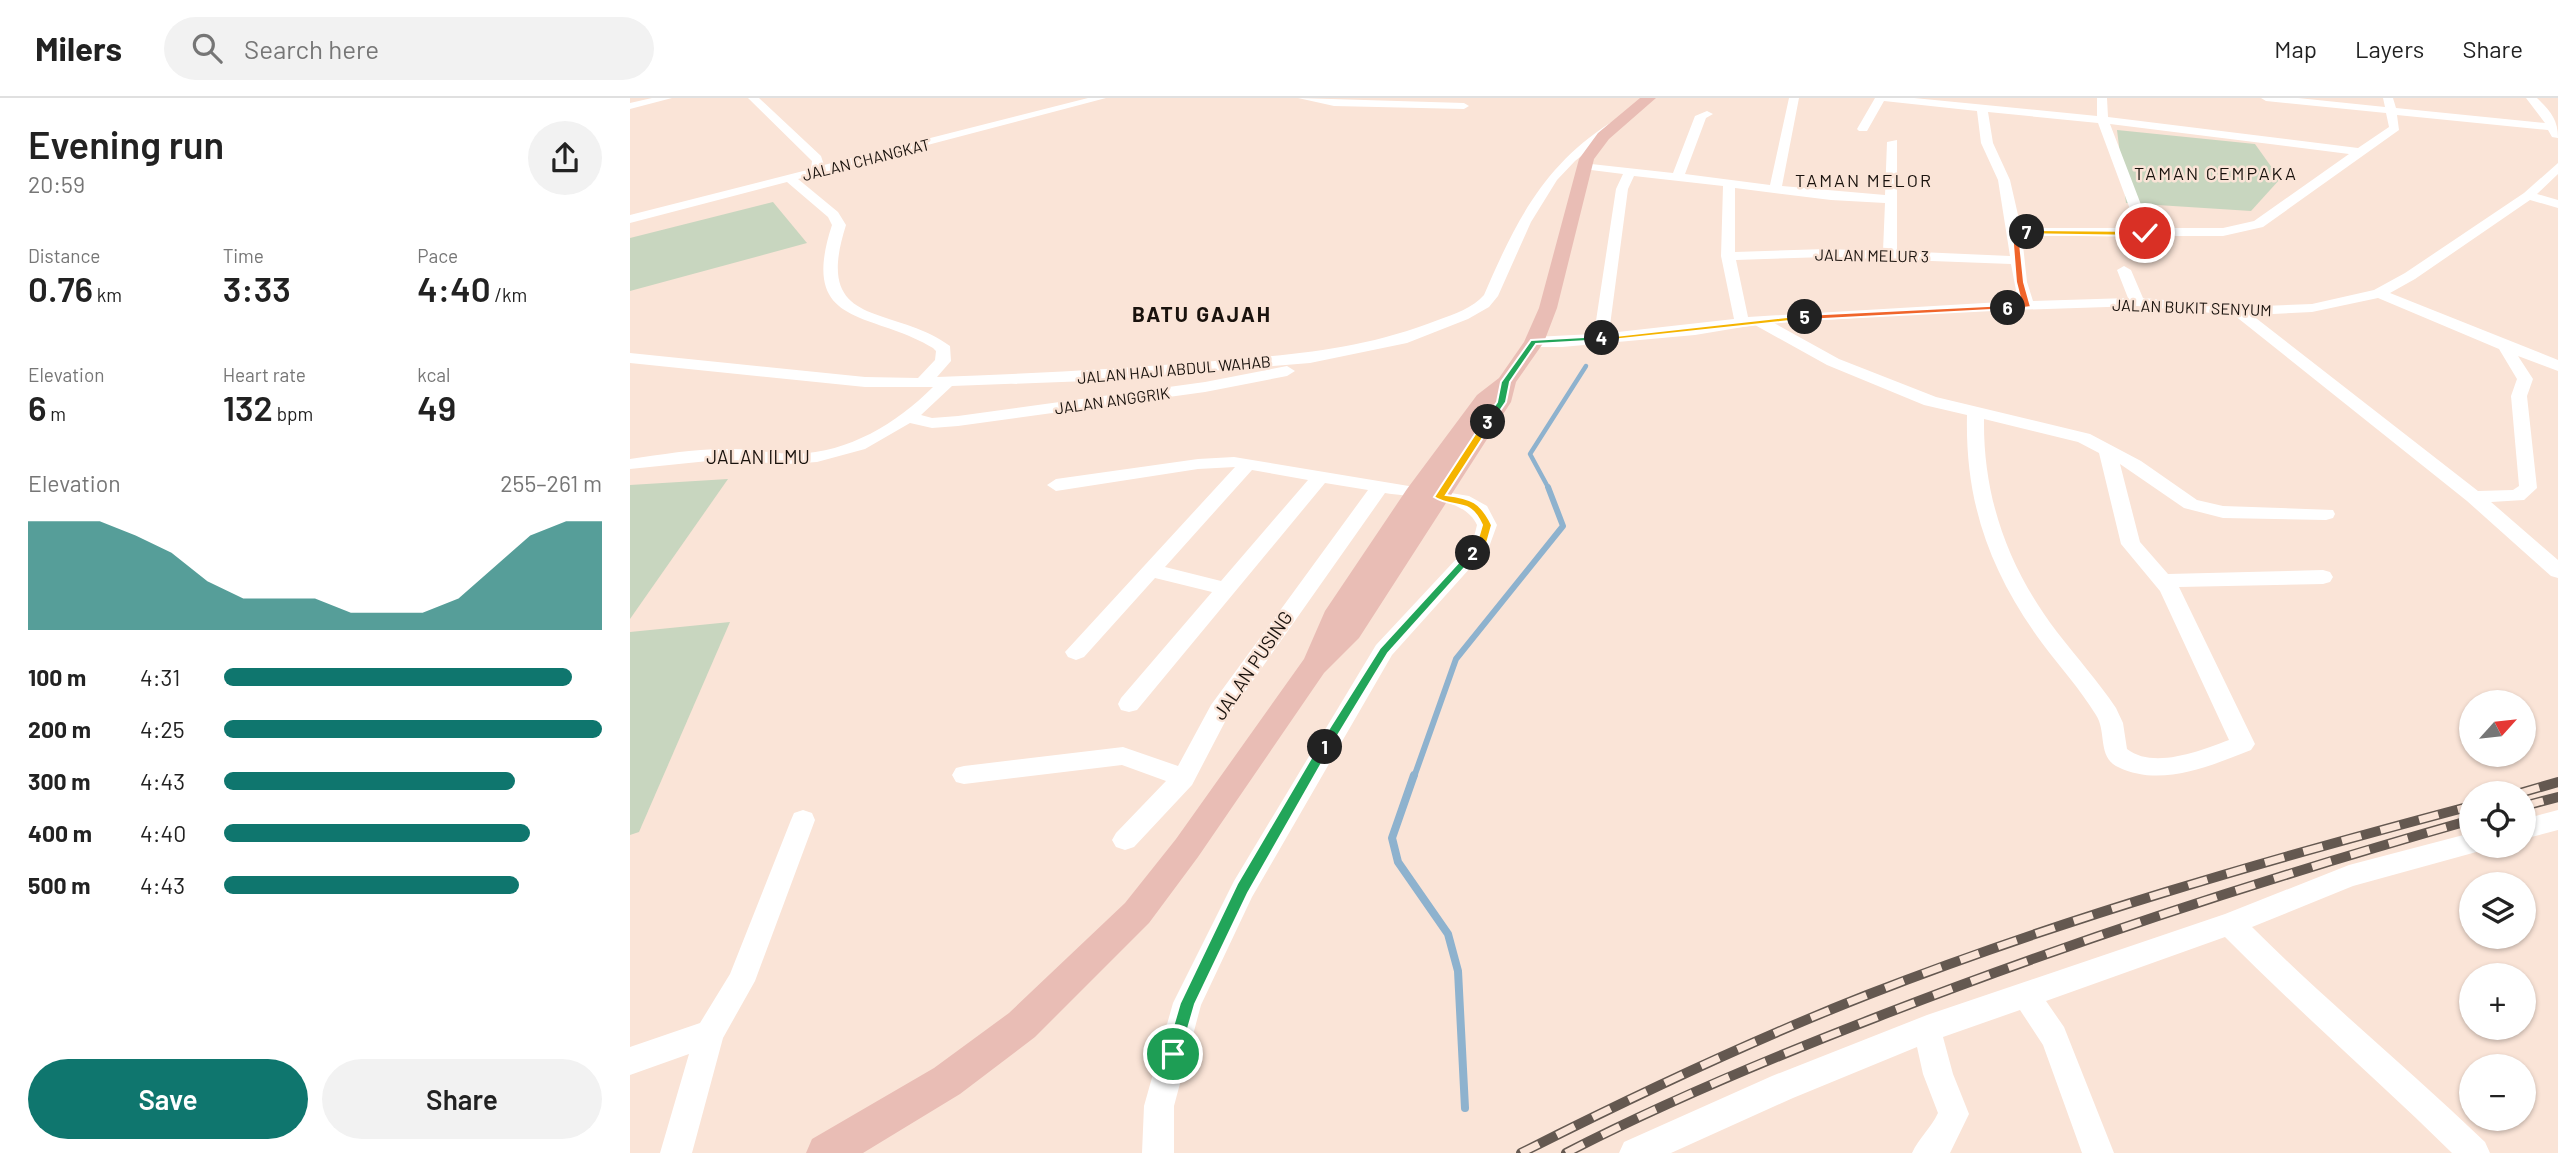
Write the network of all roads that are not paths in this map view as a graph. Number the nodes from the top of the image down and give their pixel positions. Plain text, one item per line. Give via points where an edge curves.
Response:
1 (667, 98) edge
2 (753, 98) edge
3 (1101, 98) edge
4 (1303, 98) edge
5 (1649, 98) edge
6 (1664, 98) edge
7 (1794, 98) edge
8 (1881, 98) edge
9 (2102, 98) edge
10 (2266, 98) edge
11 (2531, 98) edge
12 (1082, 100) edge
13 (2389, 105) edge
14 (630, 106) edge
15 (1464, 106) dead end
16 (1982, 107) junction
17 (2558, 109) edge
18 (2545, 112) junction
19 (1707, 114) dead end
20 (2103, 120) junction
21 (2554, 127) junction
22 (1863, 129) dead end
23 (1614, 132) junction
24 (2558, 140) edge
25 (1598, 142) junction
26 (1893, 142) dead end
27 (1579, 149) junction
28 (2358, 152) junction
29 (2558, 166) edge
30 (1595, 167) junction
31 (816, 172) junction
32 (1630, 172) junction
33 (1678, 177) junction
34 (789, 178) junction
35 (1729, 184) junction
36 (1579, 188) junction
37 (1775, 189) junction
38 (2528, 196) junction
39 (1890, 199) junction
40 (2558, 204) edge
41 (630, 219) edge
42 (2015, 232) junction
43 (2145, 233) junction
44 (1891, 254) junction
45 (1728, 256) junction
46 (2017, 260) junction
47 (2124, 270) dead end
48 (2379, 293) junction
49 (2137, 302) junction
50 (2027, 307) junction
51 (2238, 311) junction
52 (1749, 322) junction
53 (1601, 338) junction
54 (1534, 342) junction
55 (2506, 346) junction
56 (630, 358) edge
57 (1310, 358) junction
58 (2558, 366) edge
59 (947, 382) junction
60 (1506, 382) junction
61 (922, 383) junction
62 (1976, 411) junction
63 (909, 418) junction
64 (2108, 452) junction
65 (630, 464) edge
66 (1248, 464) junction
67 (1320, 477) junction
68 (1056, 485) dead end
69 (1379, 488) junction
70 (1415, 494) junction
71 (1439, 497) junction
72 (2474, 497) junction
73 (2326, 514) dead end
74 (1151, 570) junction
75 (2558, 571) edge
76 (2323, 576) dead end
77 (2163, 580) junction
78 (1227, 589) junction
79 (1076, 652) dead end
80 (1314, 666) junction
81 (1129, 704) dead end
82 (964, 775) dead end
83 (1184, 778) junction
84 (803, 820) dead end
85 (2558, 820) edge
86 (2536, 826) edge
87 (1125, 841) dead end
88 (2459, 847) edge
89 (2230, 924) junction
90 (2025, 993) junction
91 (1927, 1028) junction
92 (710, 1033) junction
93 (630, 1060) edge
94 (676, 1153) edge
95 (826, 1153) edge
96 (1158, 1153) edge
97 (1635, 1153) edge
98 (1928, 1153) edge
99 (2098, 1153) edge
100 (2474, 1153) edge

1 - 14 street
2 - 31 street via 817,159
3 - 12 street, JALAN CHANGKAT
4 - 15 street
5 - 23 main road
6 - 23 main road
7 - 37 street
8 - 16 street
8 - 22 street
9 - 20 street
10 - 13 street
11 - 18 street
12 - 31 street, JALAN CHANGKAT
13 - 21 street
13 - 28 street via 2395,128
16 - 20 street
16 - 42 street via 1987,143 2004,180
17 - 18 street
18 - 21 street
19 - 33 street via 1701,116
20 - 28 street
20 - 43 street
21 - 24 street
23 - 25 main road
23 - 27 street, JALAN HAJI ABDUL WAHAB
23 - 30 main road
25 - 27 street
25 - 36 main road via 1580,174
26 - 39 street
27 - 57 street, JALAN HAJI ABDUL WAHAB via 1517,233 1484,304 1402,340
28 - 43 street via 2258,223 2223,232
29 - 38 street, JALAN BUKIT SENYUM
30 - 32 street
30 - 36 main road
31 - 34 street, JALAN CHANGKAT
32 - 33 street
32 - 53 street via 1622,190
33 - 35 street
34 - 41 street, JALAN CHANGKAT
34 - 61 street via 839,225 828,252 829,285 841,302 932,339 944,349 943,361
35 - 37 street
35 - 45 street
36 - 54 main road via 1548,308
37 - 39 street
38 - 40 street
38 - 48 street, JALAN BUKIT SENYUM
39 - 44 street
42 - 43 street
42 - 46 street
44 - 45 street, JALAN MELUR 3
44 - 46 street, JALAN MELUR 3
45 - 52 street
46 - 50 street
47 - 49 street
48 - 51 street, JALAN BUKIT SENYUM via 2312,308
48 - 55 street
49 - 50 street, JALAN BUKIT SENYUM
49 - 51 street, JALAN BUKIT SENYUM
50 - 52 street, JALAN BUKIT SENYUM
51 - 72 street
52 - 53 street, JALAN BUKIT SENYUM
52 - 62 street via 1930,401
53 - 54 street, JALAN BUKIT SENYUM
54 - 60 main road
55 - 58 street
55 - 72 street via 2525,379 2519,396 2528,488 2516,496
56 - 61 street, JALAN HAJI ABDUL WAHAB
57 - 59 street, JALAN HAJI ABDUL WAHAB
57 - 63 street, JALAN ANGGRIK via 1286,372 1206,387 958,421 932,423
59 - 61 street, JALAN HAJI ABDUL WAHAB
59 - 63 street, JALAN ILMU
60 - 70 main road via 1484,399
60 - 71 main road via 1501,402
62 - 64 street via 2084,438
62 - 77 street via 1973,448 1978,484 1990,536 2003,567 2097,698 2112,724 2113,749 2119,757 2130,762 2184,765 2243,744
63 - 65 street, JALAN ILMU via 853,449 824,456 793,459 705,454
64 - 73 street via 2191,504 2223,512
64 - 77 street via 2130,544
66 - 67 street
66 - 68 street via 1198,464
66 - 74 street
67 - 69 street
67 - 78 street
69 - 70 street
69 - 83 street, JALAN PUSING via 1219,710
70 - 71 street
70 - 80 main road via 1334,617
71 - 80 main road via 1350,631
71 - 96 street via 1462,500 1480,510 1487,525 1482,543 1384,650 1242,888 1187,1003 1159,1106
72 - 75 street
74 - 78 street
74 - 79 street
76 - 77 street
78 - 81 street
80 - 95 main road via 1137,912 1081,969 1022,1025 947,1081
82 - 83 street via 1123,756
83 - 87 street, JALAN PUSING
84 - 92 street via 741,981
85 - 86 street
88 - 89 street via 2349,876
89 - 90 street
89 - 100 street
90 - 91 street
90 - 99 street via 2054,1037
91 - 97 street
91 - 98 street via 1954,1114 1942,1139
92 - 93 street
92 - 94 street

